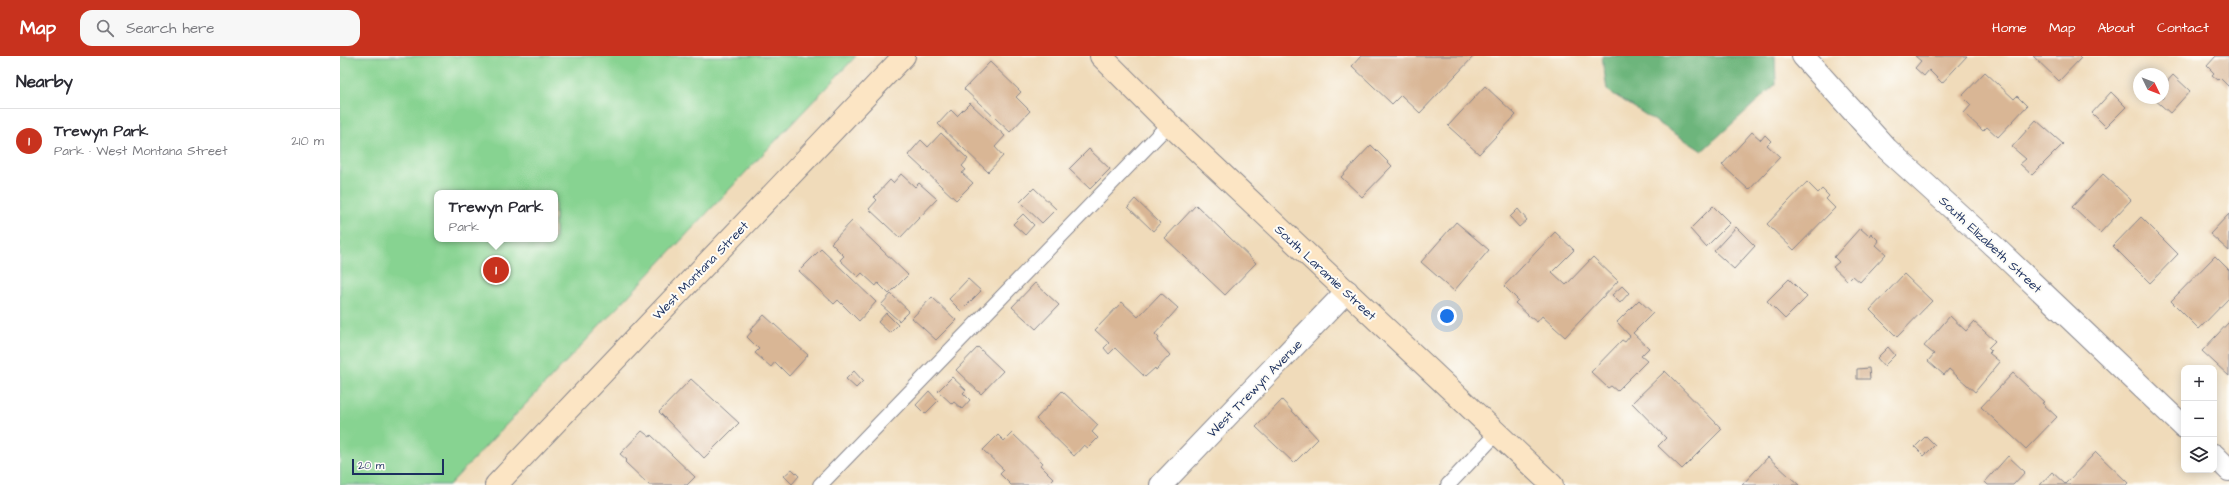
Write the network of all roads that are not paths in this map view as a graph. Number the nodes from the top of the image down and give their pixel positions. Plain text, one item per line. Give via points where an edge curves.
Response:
1 (904, 56) edge
2 (1101, 56) edge
3 (1803, 56) edge
4 (1169, 124) junction
5 (1347, 291) junction
6 (2181, 424) edge
7 (1497, 433) junction
8 (2217, 459) edge
9 (2229, 470) edge
10 (496, 485) edge
11 (820, 485) edge
12 (1161, 485) edge
13 (1448, 485) edge
14 (1552, 485) edge

1 - 10 street, West Montana Street
2 - 4 street, South Laramie Street
3 - 6 street, South Elizabeth Street via 1887,149 1999,251
4 - 5 street, South Laramie Street
4 - 11 lane
5 - 7 street, South Laramie Street
5 - 12 street, West Trewyn Avenue
7 - 13 lane
7 - 14 street, South Laramie Street
8 - 9 street

